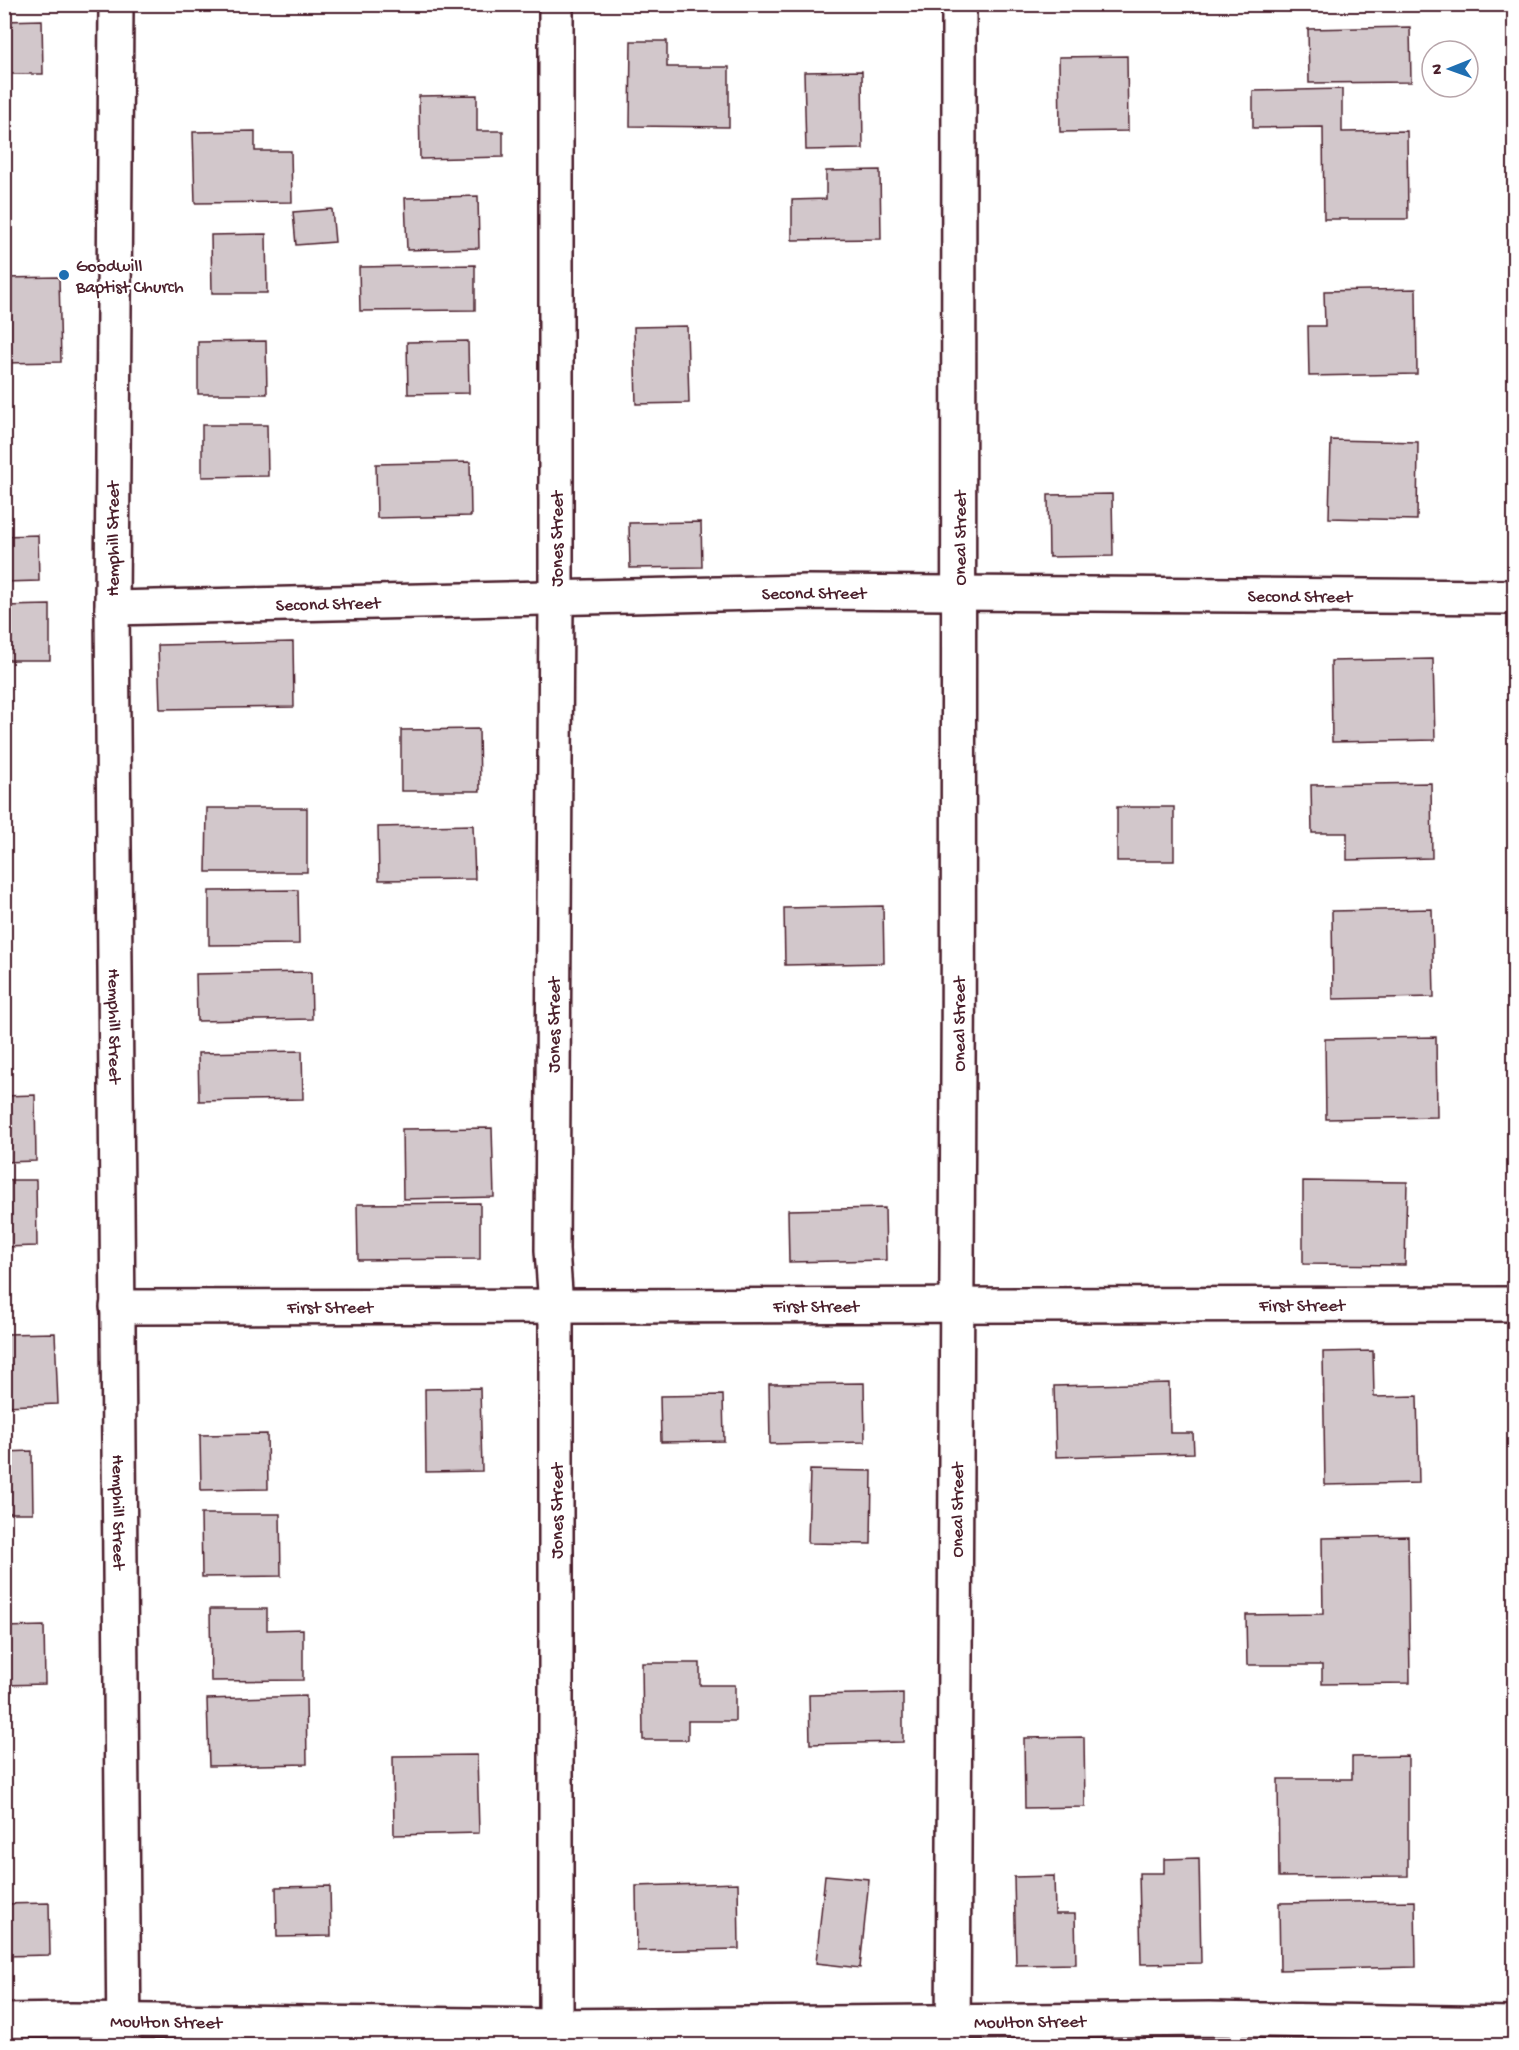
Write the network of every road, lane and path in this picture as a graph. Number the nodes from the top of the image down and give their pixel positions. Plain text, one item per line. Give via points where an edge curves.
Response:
1 (116, 4) edge
2 (556, 4) edge
3 (959, 4) edge
4 (960, 595) junction
5 (1515, 597) edge
6 (556, 599) junction
7 (112, 608) junction
8 (1515, 1304) edge
9 (958, 1305) junction
10 (556, 1306) junction
11 (117, 1307) junction
12 (4, 2021) edge
13 (1515, 2024) edge
14 (124, 2033) edge
15 (953, 2034) edge
16 (556, 2036) edge

1 - 7 street, Hemphill Street
2 - 6 street, Jones Street
3 - 4 street, Oneal Street
4 - 5 street, Second Street
4 - 6 street, Second Street via 806,592
4 - 9 street, Oneal Street
6 - 7 street, Second Street
6 - 10 street, Jones Street via 552,1250
7 - 11 street, Hemphill Street
8 - 9 street, First Street
9 - 10 street, First Street
9 - 15 street, Oneal Street
10 - 11 street, First Street
10 - 16 street, Jones Street
11 - 14 street, Hemphill Street
12 - 14 street, Moulton Street via 72,2019
13 - 15 street, Moulton Street via 1209,2019
14 - 16 street, Moulton Street
15 - 16 street, Moulton Street

